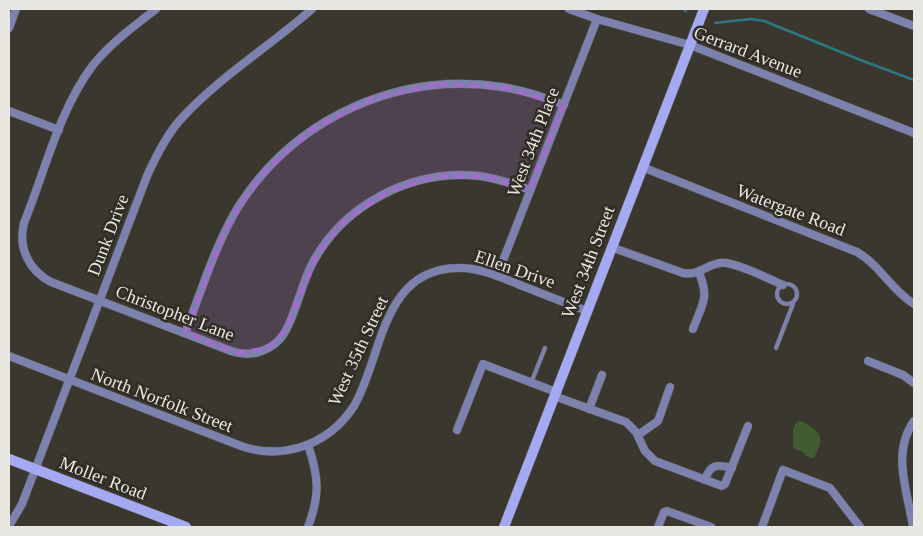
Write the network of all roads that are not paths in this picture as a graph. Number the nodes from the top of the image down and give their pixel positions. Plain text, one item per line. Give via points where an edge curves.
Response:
1 (16, 9) edge
2 (156, 9) edge
3 (312, 9) edge
4 (569, 9) edge
5 (704, 9) edge
6 (869, 9) edge
7 (891, 13) edge
8 (597, 19) junction
9 (914, 26) edge
10 (9, 28) edge
11 (690, 45) junction
12 (564, 105) junction
13 (9, 111) edge
14 (59, 130) junction
15 (914, 133) edge
16 (642, 167) junction
17 (530, 190) junction
18 (611, 247) junction
19 (432, 272) joint
20 (699, 273) junction
21 (497, 276) junction
22 (783, 285) junction
23 (100, 301) junction
24 (793, 303) junction
25 (914, 304) edge
26 (587, 311) junction
27 (693, 329) dead end
28 (185, 333) junction
29 (545, 348) dead end
30 (776, 348) dead end
31 (9, 356) edge
32 (868, 361) dead end
33 (602, 375) dead end
34 (69, 380) junction
35 (531, 383) junction
36 (914, 383) edge
37 (670, 387) dead end
38 (555, 394) junction
39 (589, 409) junction
40 (914, 421) edge
41 (748, 426) dead end
42 (457, 430) dead end
43 (638, 435) junction
44 (308, 445) junction
45 (9, 459) edge
46 (732, 468) junction
47 (35, 469) junction
48 (705, 480) junction
49 (911, 497) edge
50 (9, 526) edge
51 (186, 527) edge
52 (308, 527) edge
53 (504, 527) edge
54 (658, 527) edge
55 (711, 527) edge
56 (762, 527) edge
57 (860, 527) edge
58 (913, 527) edge

1 - 10 street
2 - 14 street via 116,41 93,66 74,94
3 - 23 street, Dunk Drive via 208,93 170,133 147,176
4 - 8 street, Gerrard Avenue
5 - 11 street, West 34th Street
6 - 7 street
7 - 9 street
8 - 11 street, Gerrard Avenue
8 - 12 street, West 34th Place
11 - 15 street, Gerrard Avenue
11 - 16 street, West 34th Street
12 - 17 street, West 34th Place
12 - 28 street via 504,87 465,83 405,89 347,108 314,128 268,168 240,205 224,233
13 - 14 street
14 - 23 street, Christopher Lane via 24,223 25,254 40,276
16 - 18 street, West 34th Street
16 - 25 street, Watergate Road via 858,252
17 - 21 street, West 34th Place
17 - 28 street, Christopher Lane via 488,177 459,175 409,183 378,197 347,219 324,244 309,270 282,336 274,345 259,352 238,353
18 - 20 street via 683,274
18 - 26 street, West 34th Street
19 - 21 street, Ellen Drive via 467,268
19 - 44 street, West 35th Street via 411,284 394,306 349,413 326,435
20 - 22 street via 716,264 729,264
20 - 27 street via 705,294
21 - 26 street, Ellen Drive
22 - 24 lane via 792,285 797,290
22 - 24 lane via 778,290 778,299 787,305
23 - 28 street, Christopher Lane
23 - 34 street, Dunk Drive
24 - 30 lane
26 - 38 street, West 34th Street
29 - 35 lane
31 - 34 street, North Norfolk Street
32 - 36 street
33 - 39 street
34 - 44 street, North Norfolk Street via 245,448 277,452
34 - 47 street, Dunk Drive
35 - 38 street
35 - 42 street via 483,364
37 - 43 street via 658,421
38 - 39 street
38 - 53 street, West 34th Street
39 - 43 street via 626,422
40 - 49 street via 906,435 902,456 902,476
41 - 46 street
43 - 48 street via 645,451 655,461
44 - 52 street via 318,483 315,508
45 - 47 street, Moller Road
46 - 48 street via 714,467
46 - 48 street via 722,486
47 - 50 street, Dunk Drive
47 - 51 street, Moller Road
49 - 58 street
54 - 55 street via 666,510
56 - 57 street via 783,470 830,488

